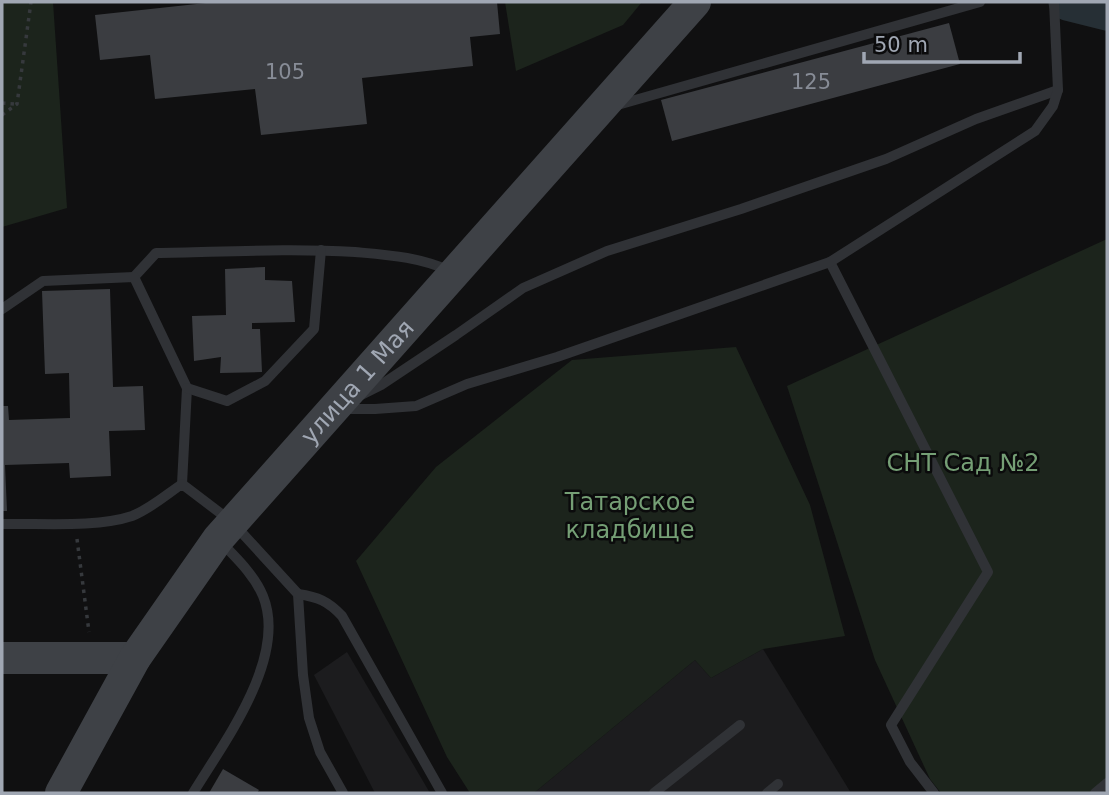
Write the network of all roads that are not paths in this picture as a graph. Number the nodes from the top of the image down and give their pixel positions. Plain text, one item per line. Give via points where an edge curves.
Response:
1 (695, 2) edge
2 (980, 2) edge
3 (1054, 2) edge
4 (1058, 90) junction
5 (598, 110) junction
6 (321, 250) junction
7 (831, 262) junction
8 (455, 273) junction
9 (134, 277) junction
10 (2, 309) edge
11 (187, 388) junction
12 (334, 409) junction
13 (182, 484) junction
14 (2, 524) edge
15 (225, 531) junction
16 (298, 594) junction
17 (2, 658) edge
18 (135, 658) junction
19 (740, 725) dead end
20 (1107, 783) edge
21 (778, 784) dead end
22 (61, 793) edge
23 (192, 793) edge
24 (343, 793) edge
25 (442, 793) edge
26 (653, 793) edge
27 (767, 793) edge
28 (934, 793) edge
29 (1095, 793) edge

1 - 5 main road, улица 1 Мая
2 - 5 lane
3 - 4 lane
4 - 7 lane via 1035,131
4 - 12 lane via 976,119 886,159 607,251 523,288 381,385
5 - 8 main road, улица 1 Мая
6 - 8 lane via 393,255
6 - 9 lane via 156,253
6 - 11 lane via 314,329 265,381 227,401
7 - 12 lane via 467,384 416,406
7 - 28 lane via 988,572 891,725 910,762
8 - 12 main road, улица 1 Мая
9 - 10 lane via 43,281
9 - 11 lane
11 - 13 lane
12 - 15 main road, улица 1 Мая
13 - 14 lane via 133,516 106,522
13 - 15 lane
15 - 16 lane
15 - 18 main road, улица 1 Мая
15 - 23 lane via 263,596 270,631 262,666 238,718
16 - 24 lane via 309,718 320,752
16 - 25 lane via 330,603 342,616
17 - 18 main road
18 - 22 main road, улица 1 Мая
19 - 26 lane
20 - 29 lane
21 - 27 lane

